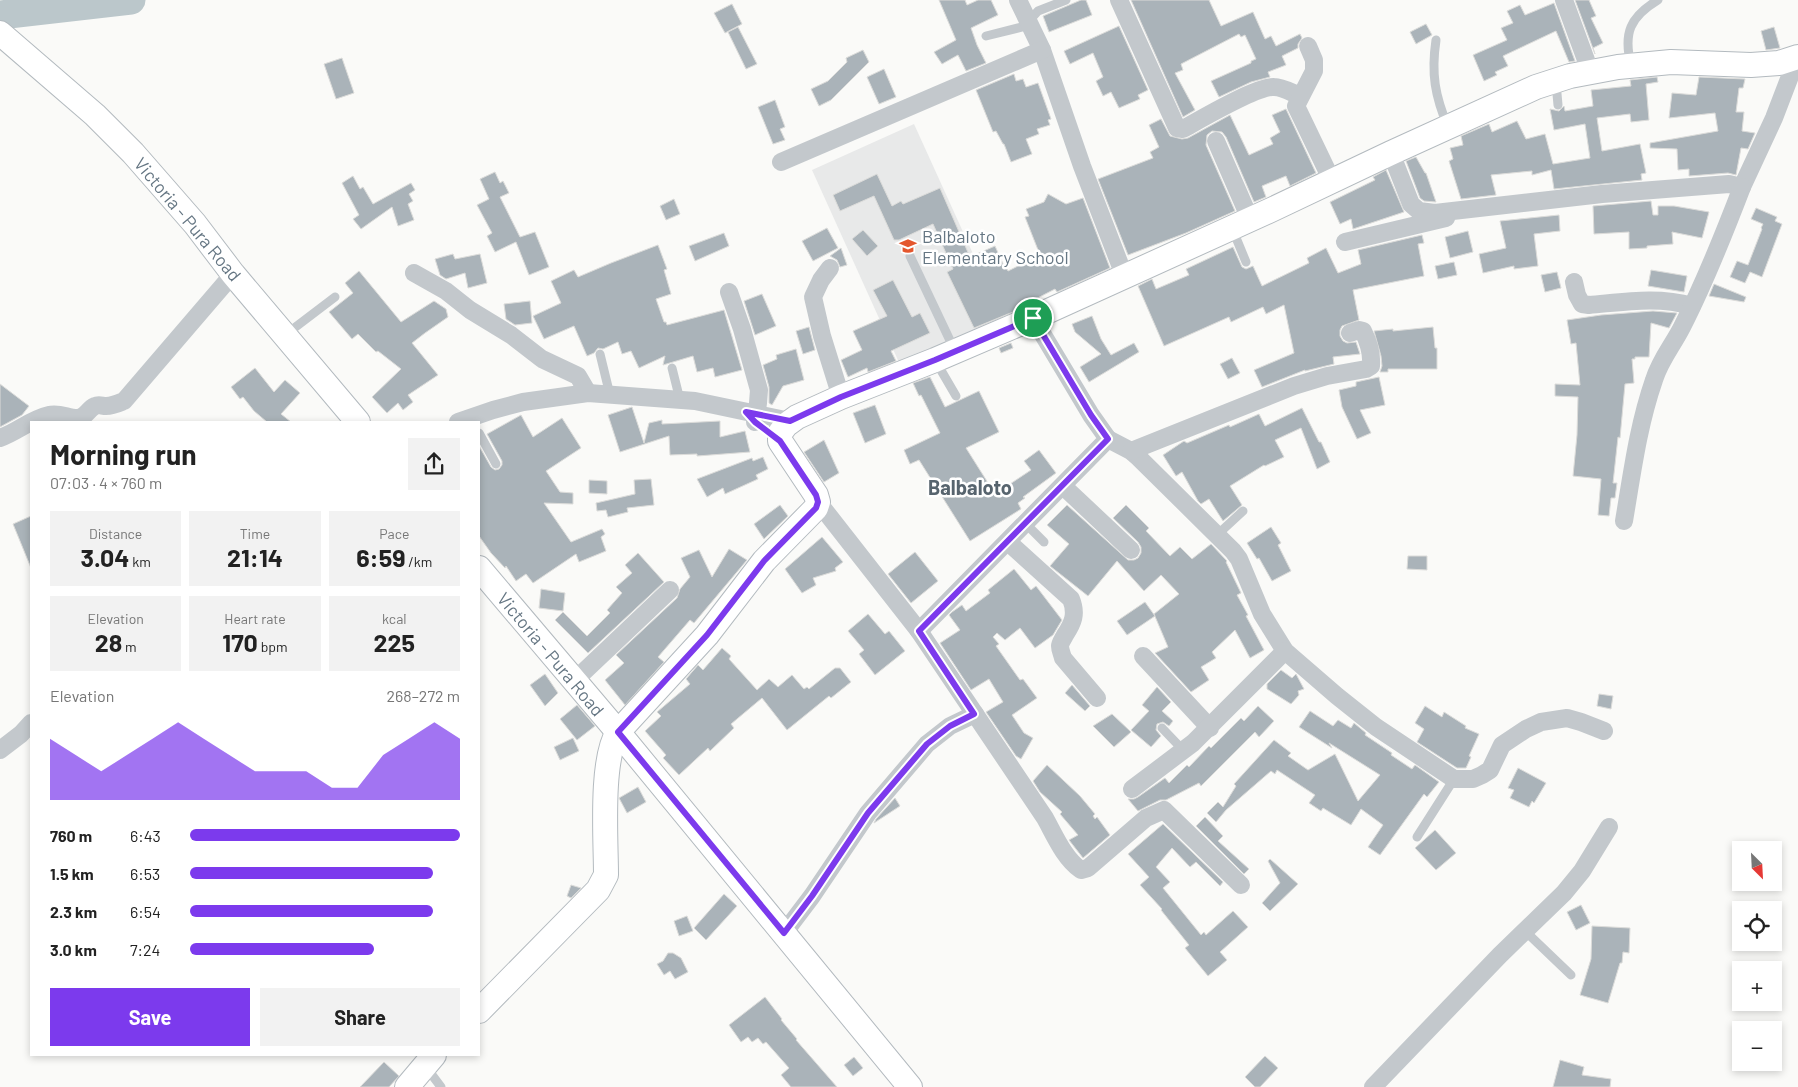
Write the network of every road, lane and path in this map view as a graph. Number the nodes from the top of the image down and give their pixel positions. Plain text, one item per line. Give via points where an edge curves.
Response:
1 (1018, 0) edge
2 (1066, 0) edge
3 (1119, 0) edge
4 (1564, 0) edge
5 (1658, 0) edge
6 (1029, 23) junction
7 (4, 36) edge
8 (986, 36) dead end
9 (1436, 40) dead end
10 (1308, 46) dead end
11 (1042, 50) junction
12 (1798, 58) edge
13 (1631, 65) junction
14 (1590, 71) junction
15 (1556, 80) junction
16 (1300, 96) junction
17 (1558, 105) dead end
18 (1448, 127) junction
19 (1216, 141) dead end
20 (1391, 153) junction
21 (781, 162) dead end
22 (1332, 181) junction
23 (1742, 187) junction
24 (1483, 208) junction
25 (1241, 224) junction
26 (1345, 242) dead end
27 (910, 256) dead end
28 (1246, 262) dead end
29 (830, 268) dead end
30 (414, 273) dead end
31 (233, 274) junction
32 (1124, 275) junction
33 (1574, 282) dead end
34 (729, 292) dead end
35 (335, 297) dead end
36 (1692, 306) junction
37 (1033, 318) junction
38 (1350, 333) dead end
39 (284, 336) junction
40 (600, 354) dead end
41 (945, 356) junction
42 (672, 368) dead end
43 (588, 393) junction
44 (610, 395) junction
45 (956, 396) dead end
46 (841, 397) junction
47 (680, 400) junction
48 (753, 416) junction
49 (33, 421) edge
50 (357, 421) edge
51 (467, 421) edge
52 (30, 423) edge
53 (785, 431) junction
54 (480, 436) edge
55 (0, 438) edge
56 (1108, 439) junction
57 (1131, 451) junction
58 (496, 464) dead end
59 (1063, 486) junction
60 (818, 502) junction
61 (1243, 511) dead end
62 (1624, 521) dead end
63 (1026, 524) junction
64 (1217, 535) junction
65 (1008, 542) junction
66 (1044, 542) dead end
67 (1131, 550) dead end
68 (480, 569) edge
69 (670, 590) dead end
70 (919, 631) junction
71 (1285, 651) junction
72 (1142, 656) dead end
73 (574, 681) junction
74 (1097, 698) dead end
75 (974, 714) junction
76 (30, 724) edge
77 (1162, 728) dead end
78 (1210, 728) junction
79 (1604, 731) dead end
80 (618, 732) junction
81 (0, 750) edge
82 (1183, 750) junction
83 (1454, 778) junction
84 (1132, 789) dead end
85 (1609, 827) dead end
86 (1417, 837) dead end
87 (1241, 885) dead end
88 (1525, 931) junction
89 (784, 933) junction
90 (1571, 975) dead end
91 (480, 1010) edge
92 (430, 1060) edge
93 (407, 1087) edge
94 (441, 1087) edge
95 (910, 1087) edge
96 (1373, 1087) edge

1 - 6 street
2 - 6 lane via 1038,11
3 - 16 street via 1177,128 1183,129 1253,93 1272,87
4 - 14 street
5 - 13 lane via 1643,9 1630,31 1627,48
6 - 8 lane
6 - 11 street
7 - 31 street, Victoria - Pura Road via 95,115 133,153 195,224
9 - 18 lane via 1435,90
10 - 16 street via 1314,60 1314,71
11 - 21 street
11 - 32 street
12 - 13 street via 1751,65 1671,62
12 - 23 street
13 - 14 street
14 - 15 street
15 - 17 lane
15 - 18 street
16 - 22 street via 1296,106
18 - 20 street
19 - 25 street
20 - 22 street
20 - 24 street via 1411,204 1419,211 1435,213
22 - 25 street
23 - 24 street via 1729,184 1602,194
23 - 36 street
24 - 26 street
25 - 28 lane
25 - 32 street
27 - 41 lane
29 - 46 street via 813,296
30 - 43 street via 446,291 542,360 578,376
31 - 39 street, Victoria - Pura Road
31 - 49 street via 124,400 98,405 86,416 78,418 58,414
32 - 37 street
33 - 36 street via 1582,304 1659,300
34 - 48 street via 757,383 759,398
35 - 39 lane
36 - 62 street via 1654,379 1641,424
37 - 41 street
37 - 56 street
38 - 57 street via 1359,330 1365,336 1372,360 1366,369 1294,386
39 - 50 street, Victoria - Pura Road
40 - 44 lane
41 - 45 lane
41 - 46 street
42 - 47 lane
43 - 44 street
43 - 51 street via 523,402
44 - 47 street
46 - 53 street
47 - 48 street via 717,405
48 - 53 street
52 - 55 street
53 - 60 street
54 - 58 lane
56 - 57 street
56 - 59 street
57 - 64 street
59 - 63 street
59 - 67 street
60 - 70 street
60 - 80 street via 816,508 764,561 707,635
61 - 64 lane
63 - 65 street
63 - 66 lane
64 - 71 street via 1239,559 1262,614
65 - 70 street
65 - 74 street via 1071,599 1075,617 1060,645 1061,652
68 - 73 street, Victoria - Pura Road
69 - 73 street
70 - 75 street
71 - 78 street
71 - 83 street via 1376,727
72 - 78 street
73 - 80 street, Victoria - Pura Road
75 - 87 street via 1045,818 1059,844 1081,870 1088,868 1146,818 1164,810
75 - 89 street via 938,734 921,751 868,813
76 - 81 street
77 - 82 lane
78 - 82 street
79 - 83 street via 1567,718 1541,722 1502,744 1490,770 1473,779
80 - 89 street, Victoria - Pura Road
80 - 91 street via 610,748 608,764 604,881
82 - 84 street
83 - 86 lane
85 - 88 street via 1575,881
88 - 90 lane
88 - 96 street
89 - 95 street, Victoria - Pura Road
92 - 93 street
92 - 94 lane

